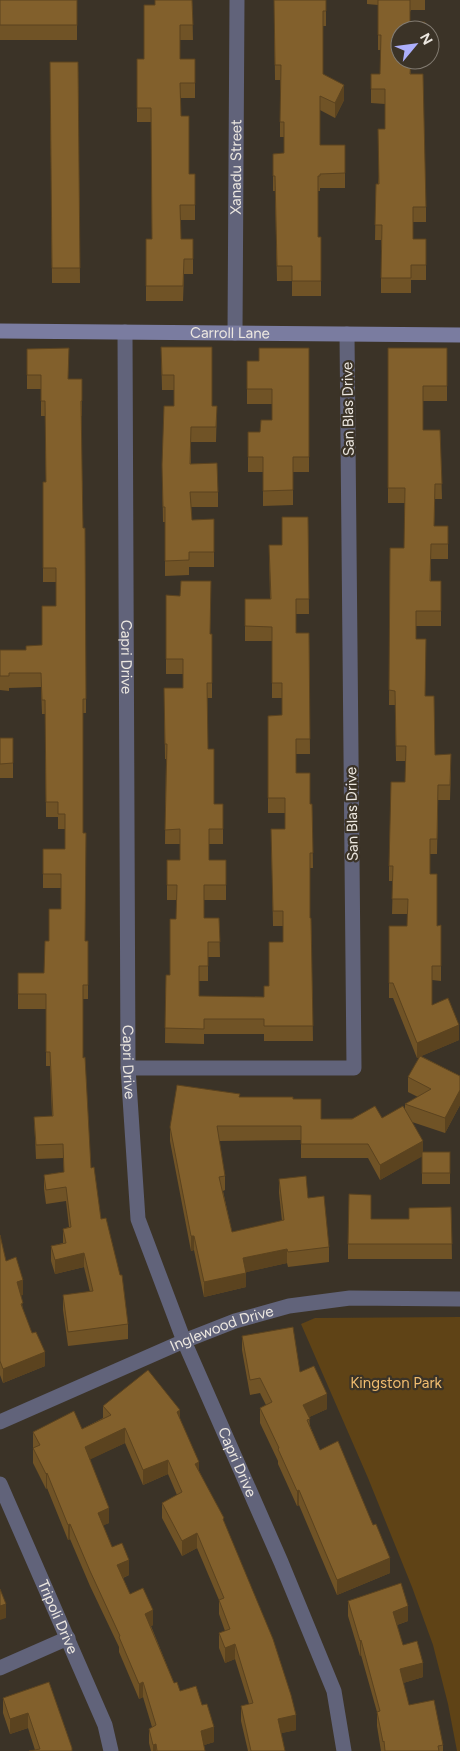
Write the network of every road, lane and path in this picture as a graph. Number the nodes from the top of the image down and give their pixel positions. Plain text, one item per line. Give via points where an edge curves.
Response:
1 (237, 0) edge
2 (0, 331) edge
3 (125, 332) junction
4 (235, 333) junction
5 (347, 334) junction
6 (460, 335) edge
7 (128, 1068) junction
8 (460, 1299) edge
9 (184, 1342) junction
10 (0, 1422) edge
11 (0, 1484) edge
12 (68, 1638) junction
13 (0, 1668) edge
14 (112, 1751) edge
15 (344, 1751) edge

1 - 4 street, Xanadu Street
2 - 3 street, Carroll Lane
3 - 4 street, Carroll Lane
3 - 7 street, Capri Drive
4 - 5 street, Carroll Lane
5 - 6 street, Carroll Lane
5 - 7 street, San Blas Drive via 354,1068
7 - 9 street, Capri Drive via 138,1219
8 - 9 street, Inglewood Drive via 350,1298 289,1306
9 - 10 street, Inglewood Drive
9 - 15 street, Capri Drive via 334,1691
11 - 12 street, Tripoli Drive
12 - 13 street
12 - 14 street, Tripoli Drive via 105,1725

